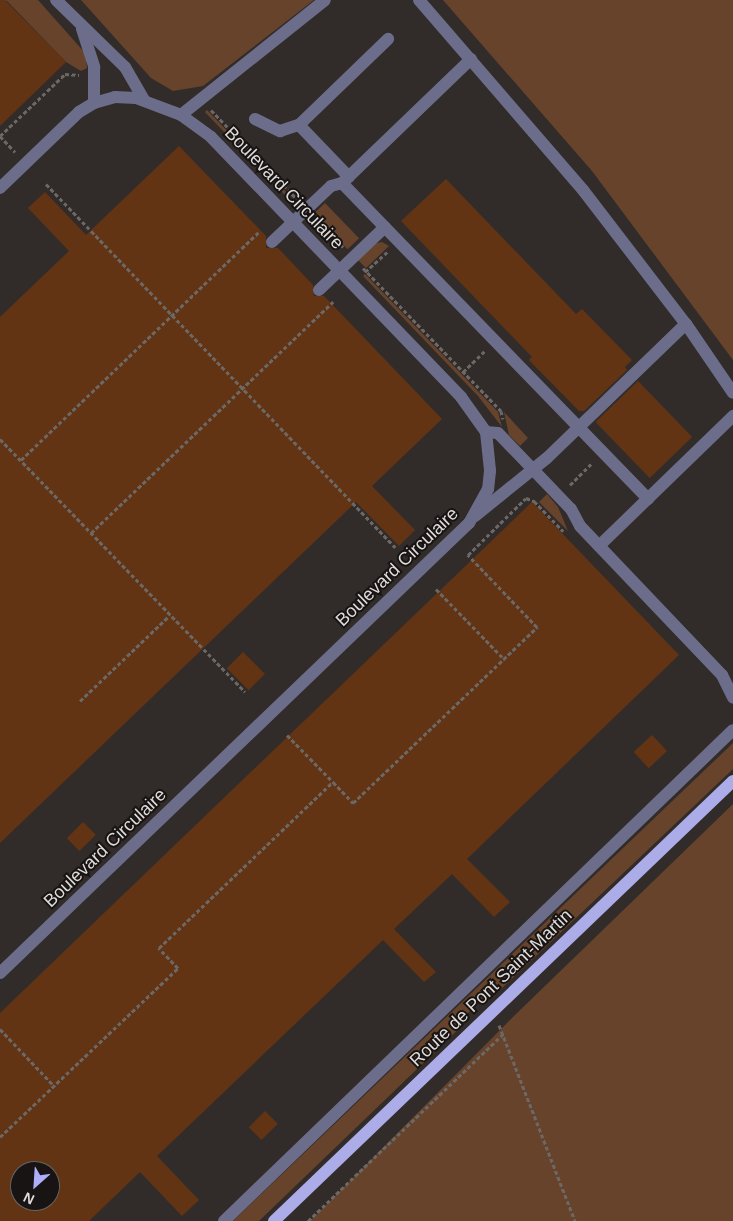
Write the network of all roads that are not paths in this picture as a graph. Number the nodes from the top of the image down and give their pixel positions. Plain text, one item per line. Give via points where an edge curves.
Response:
1 (56, 0) edge
2 (325, 0) edge
3 (419, 0) edge
4 (82, 29) junction
5 (388, 39) dead end
6 (471, 59) junction
7 (144, 102) junction
8 (94, 103) junction
9 (181, 115) junction
10 (255, 119) dead end
11 (299, 124) junction
12 (346, 180) junction
13 (0, 188) edge
14 (292, 222) junction
15 (385, 227) junction
16 (272, 242) dead end
17 (339, 271) junction
18 (319, 290) dead end
19 (686, 324) junction
20 (733, 394) edge
21 (733, 416) edge
22 (578, 428) junction
23 (486, 432) junction
24 (533, 469) junction
25 (648, 498) junction
26 (475, 516) junction
27 (599, 546) junction
28 (728, 676) edge
29 (733, 698) edge
30 (733, 732) edge
31 (733, 781) edge
32 (0, 973) edge
33 (224, 1221) edge
34 (274, 1221) edge

1 - 4 lane
2 - 9 lane
3 - 6 lane
4 - 7 lane via 91,33 125,67
4 - 8 lane via 94,67
5 - 11 lane
6 - 12 lane
6 - 19 lane via 577,183
7 - 8 lane, Boulevard Circulaire via 115,97
7 - 9 lane, Boulevard Circulaire
8 - 13 lane, Boulevard Circulaire via 79,112
9 - 14 lane, Boulevard Circulaire via 211,137
10 - 11 lane via 280,131
11 - 12 lane
12 - 14 lane via 331,186
12 - 15 lane
14 - 16 lane
14 - 17 lane, Boulevard Circulaire
15 - 17 lane
15 - 22 lane
17 - 18 lane
17 - 23 lane, Boulevard Circulaire via 461,397
19 - 20 lane
19 - 22 lane
21 - 25 lane
22 - 24 lane
22 - 25 lane
23 - 24 lane via 498,433
23 - 26 lane, Boulevard Circulaire via 490,471 488,489
24 - 26 lane
24 - 27 lane
25 - 27 lane
26 - 32 lane, Boulevard Circulaire
27 - 28 lane
28 - 29 lane
30 - 33 lane
31 - 34 main road, Route de Pont Saint-Martin

